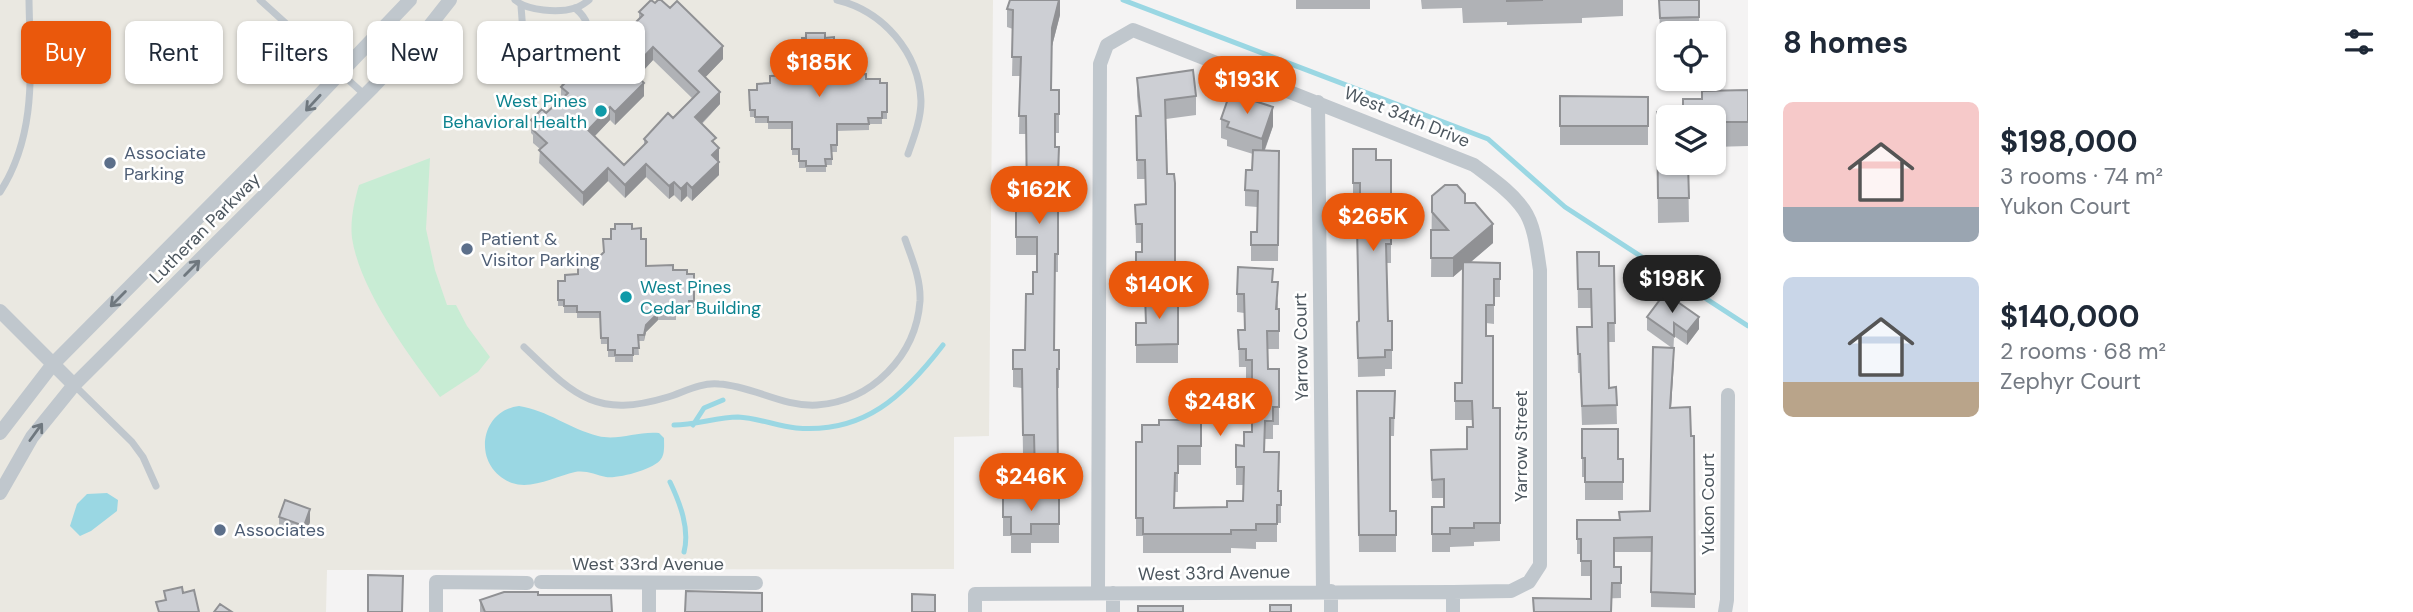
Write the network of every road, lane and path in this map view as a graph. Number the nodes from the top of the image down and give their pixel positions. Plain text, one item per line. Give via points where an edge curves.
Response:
1 (29, 0) edge
2 (260, 0) edge
3 (410, 0) edge
4 (450, 0) edge
5 (589, 0) edge
6 (837, 0) edge
7 (518, 3) edge
8 (575, 8) junction
9 (283, 21) edge
10 (353, 59) edge
11 (329, 84) edge
12 (352, 84) edge
13 (365, 95) junction
14 (1318, 102) junction
15 (908, 154) dead end
16 (0, 192) edge
17 (1525, 211) joint
18 (905, 239) dead end
19 (0, 311) edge
20 (524, 347) dead end
21 (53, 364) junction
22 (74, 385) junction
23 (1728, 395) dead end
24 (0, 433) edge
25 (156, 486) dead end
26 (0, 493) edge
27 (756, 583) dead end
28 (649, 584) junction
29 (1327, 591) junction
30 (1453, 592) junction
31 (1106, 593) junction
32 (436, 612) edge
33 (649, 612) edge
34 (975, 612) edge
35 (1113, 612) edge
36 (1331, 612) edge
37 (1453, 612) edge
38 (1724, 612) edge

1 - 16 lane via 28,123 18,160
2 - 9 lane
3 - 10 street, Lutheran Parkway
4 - 13 street, Lutheran Parkway
5 - 8 lane
6 - 15 lane via 874,14 913,66 921,103
7 - 8 lane via 554,10
7 - 8 lane via 521,57 534,68 547,70 561,66 589,32 588,22
11 -> 21 street, Lutheran Parkway
12 - 13 lane
22 -> 13 street, Lutheran Parkway
14 - 17 street, West 34th Drive via 1474,165
14 - 29 street, Yarrow Court
14 - 31 street, West 34th Drive via 1133,30 1107,45 1100,64
17 - 30 street, Yarrow Street via 1540,270 1541,565 1529,582 1511,591
18 - 20 lane via 918,275 920,300 914,330 887,374 865,391 841,400 817,405 789,403 716,383 642,405 617,407 590,401 562,384
19 - 21 street
21 - 22 street
21 - 24 street, Lutheran Parkway
22 - 25 lane via 132,442
26 -> 22 street, Lutheran Parkway via 32,437
23 - 38 street, Yukon Court
27 - 28 street, West 33rd Avenue
28 - 32 street, West 33rd Avenue via 436,582
28 - 33 street
29 - 30 street, West 33rd Avenue
29 - 31 street, West 33rd Avenue
29 - 36 street, Yarrow Court
30 - 37 street
31 - 34 street, West 33rd Avenue via 975,594
31 - 35 street

